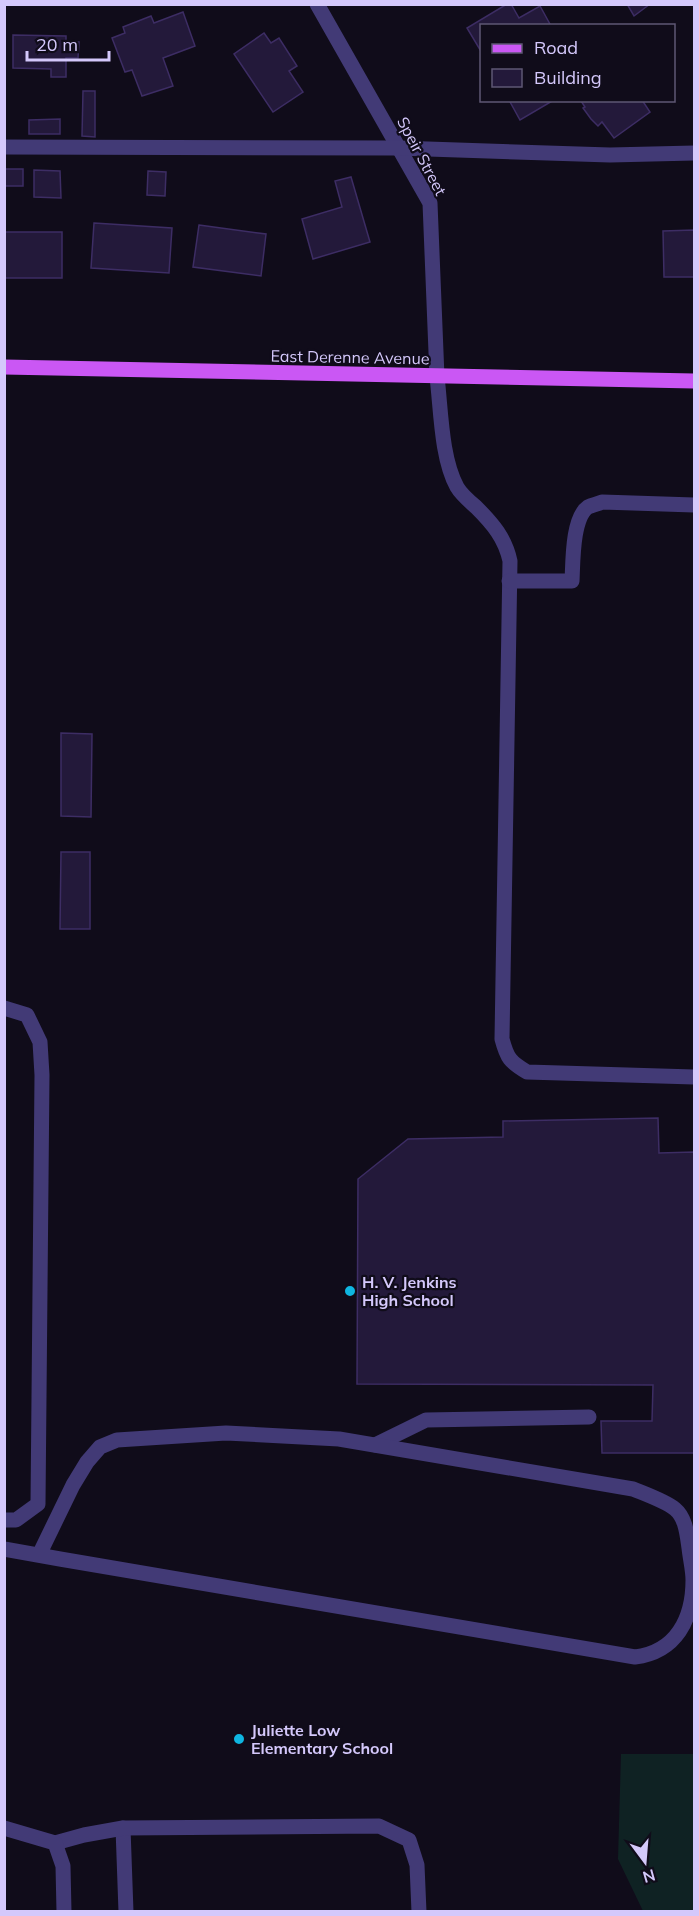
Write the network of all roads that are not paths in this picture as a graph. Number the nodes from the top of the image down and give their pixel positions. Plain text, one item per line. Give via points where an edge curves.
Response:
1 (317, 4) edge
2 (4, 147) edge
3 (399, 148) junction
4 (694, 153) edge
5 (4, 367) edge
6 (437, 377) junction
7 (694, 381) edge
8 (694, 505) edge
9 (509, 581) junction
10 (4, 1008) edge
11 (694, 1077) edge
12 (589, 1417) dead end
13 (375, 1445) junction
14 (4, 1520) edge
15 (4, 1549) edge
16 (39, 1555) junction
17 (5, 1828) edge
18 (123, 1828) junction
19 (55, 1843) junction
20 (64, 1911) edge
21 (126, 1911) edge
22 (418, 1911) edge

1 - 3 street, Speir Street
2 - 3 street
3 - 4 street via 610,155
3 - 6 street, Speir Street via 430,203
5 - 6 main road, East Derenne Avenue
6 - 7 main road, East Derenne Avenue
6 - 9 street, Speir Street via 450,473 458,489 506,544
8 - 9 street via 602,502 588,507 580,517 572,581
9 - 11 street, Speir Street via 501,1039 506,1054 527,1072
10 - 14 street via 27,1015 40,1042 42,1075 38,1504 16,1520
12 - 13 street via 426,1420
13 - 16 street via 226,1432 117,1440 100,1448 87,1462
13 - 16 street via 633,1488 676,1510 686,1527 693,1580 688,1618 664,1648 635,1658
15 - 16 street
17 - 19 street
18 - 19 street
18 - 21 street
18 - 22 street via 379,1826 409,1840 417,1864
19 - 20 street via 63,1866

